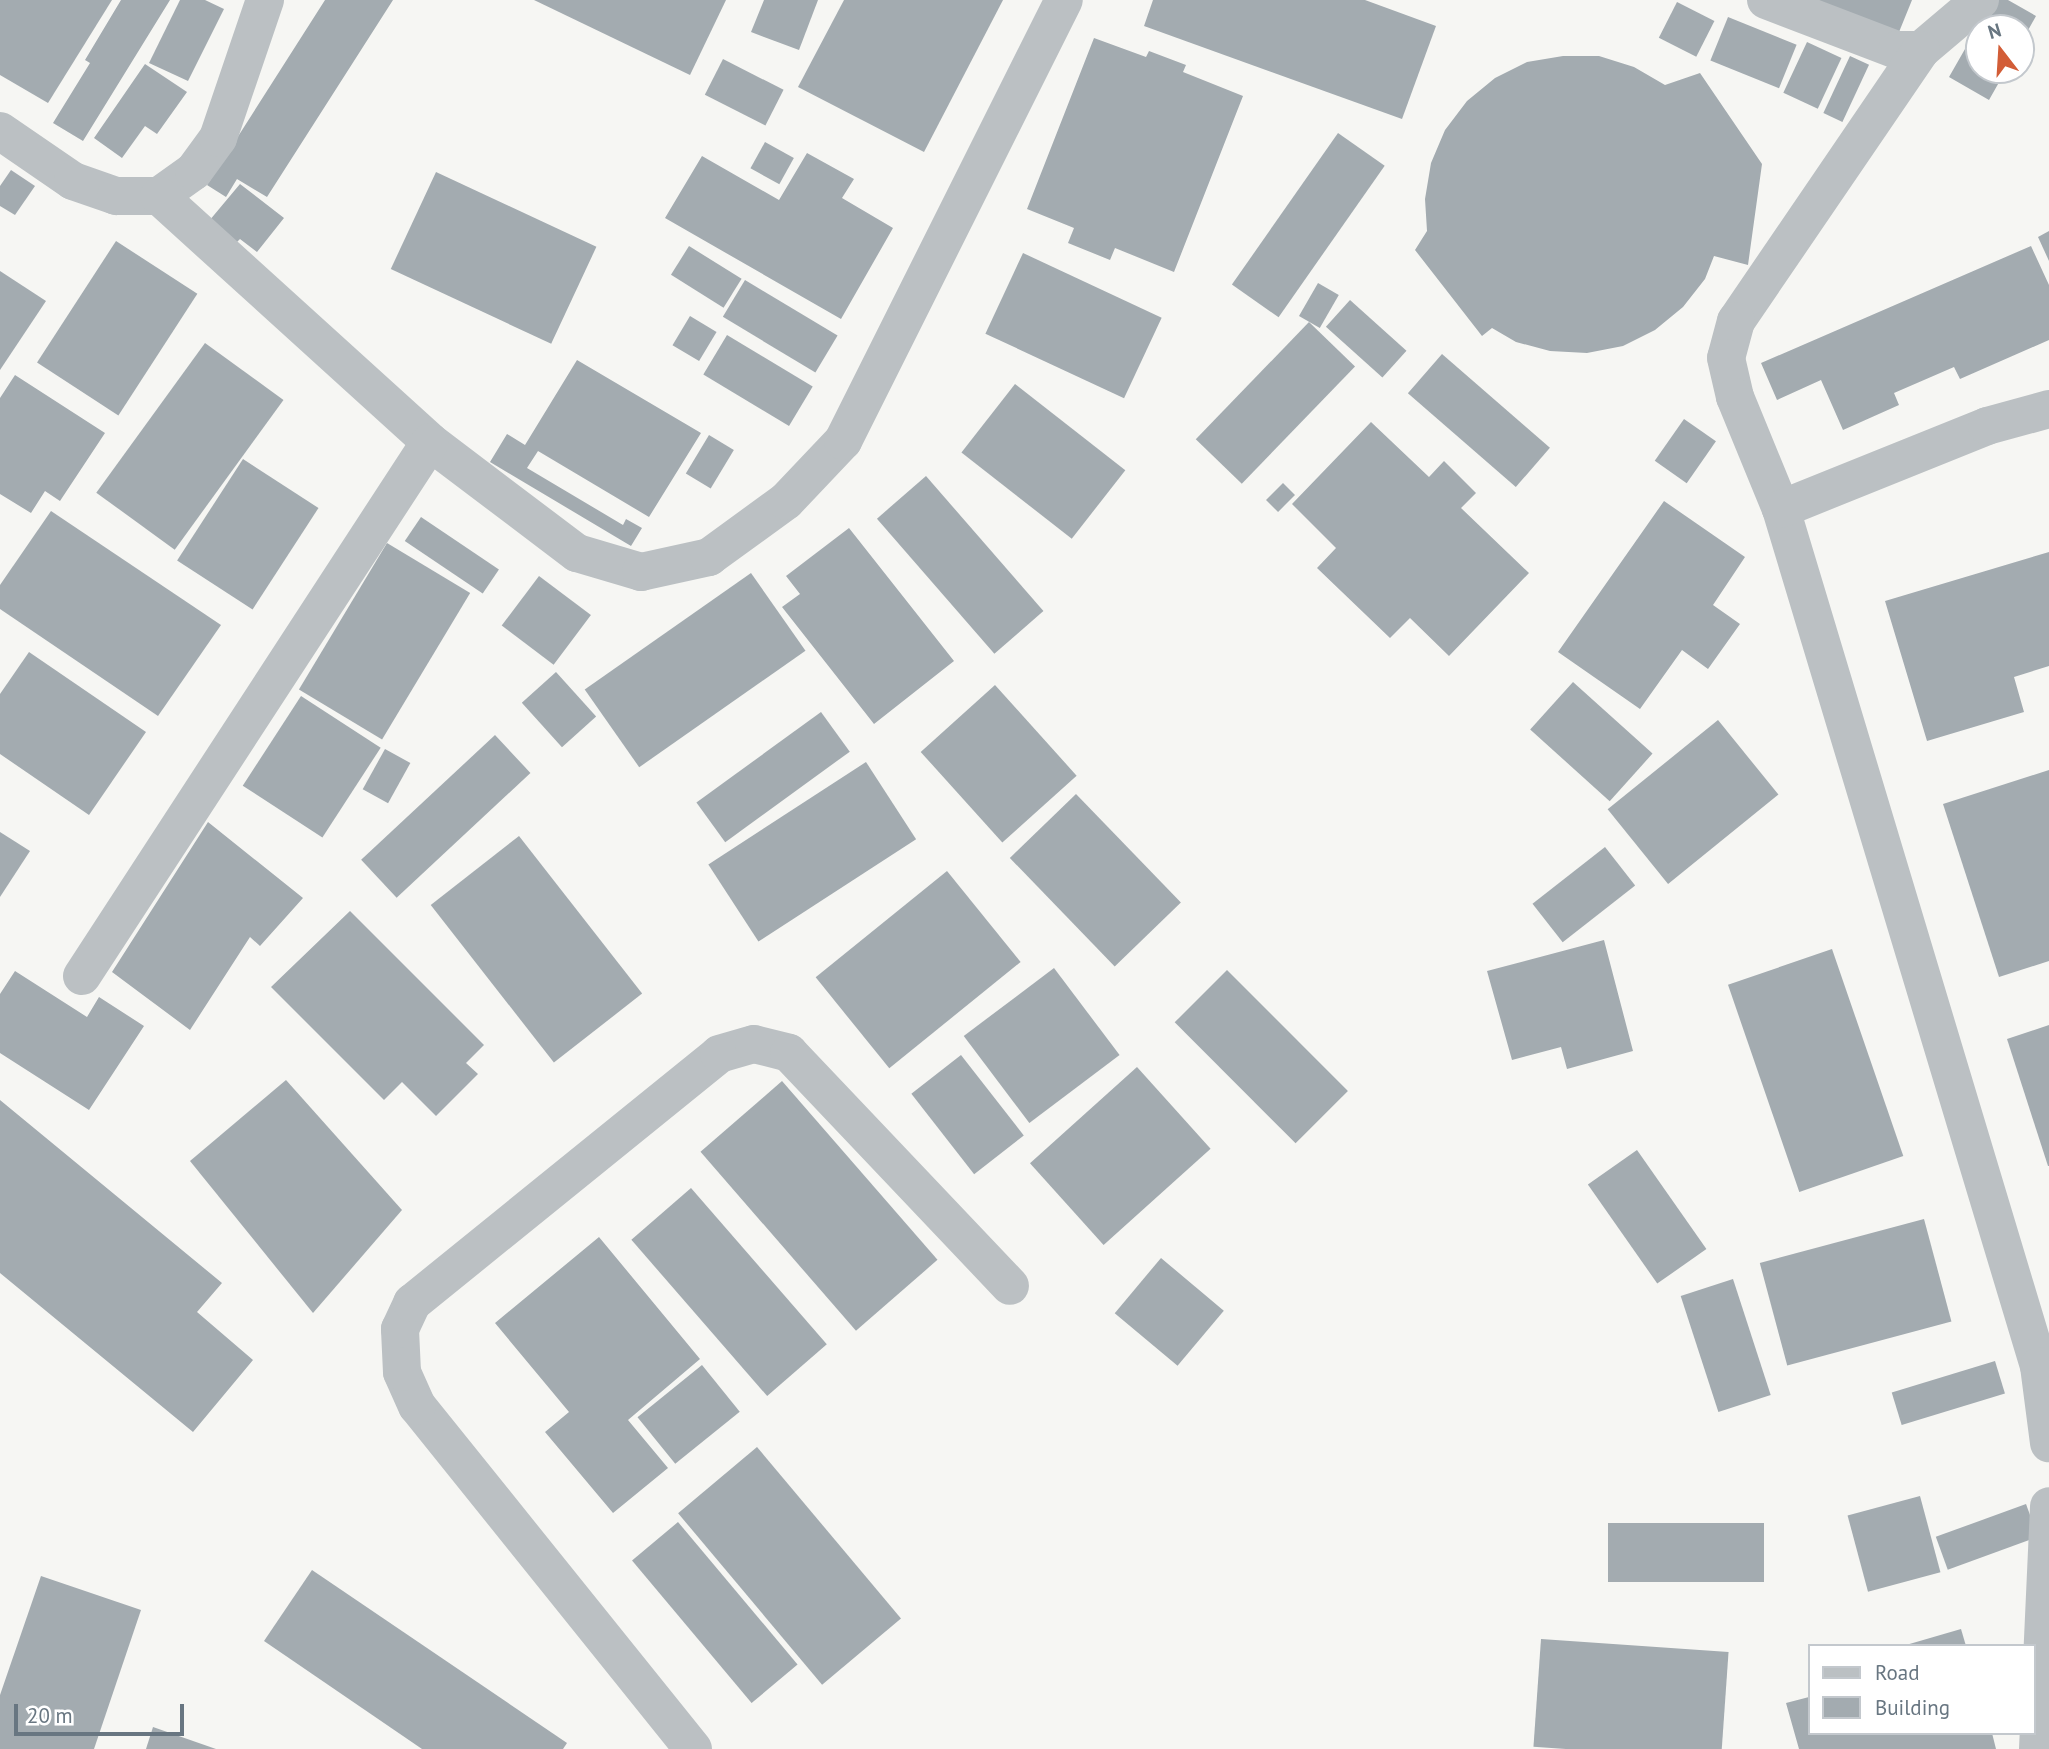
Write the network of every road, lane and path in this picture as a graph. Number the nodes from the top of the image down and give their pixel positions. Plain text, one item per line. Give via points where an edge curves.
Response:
1 (265, 0) edge
2 (1064, 0) edge
3 (1766, 0) edge
4 (1980, 0) edge
5 (1921, 50) junction
6 (0, 131) edge
7 (159, 195) junction
8 (2049, 409) edge
9 (429, 442) junction
10 (1781, 509) junction
11 (82, 976) dead end
12 (1010, 1286) dead end
13 (2049, 1443) edge
14 (2049, 1506) edge
15 (694, 1749) edge
16 (2038, 1749) edge

1 - 7 street via 218,138 194,171
2 - 9 street via 843,441 786,501 709,557 642,572 577,553
3 - 5 street via 1897,50
4 - 5 street
5 - 10 street via 1736,321 1727,358 1735,397
6 - 7 street via 73,181 116,196
7 - 9 street
8 - 10 street via 1987,426
9 - 11 street
10 - 13 street via 2039,1366
12 - 15 street via 789,1053 754,1044 719,1054 412,1303 400,1329 402,1372 417,1406
14 - 16 street

